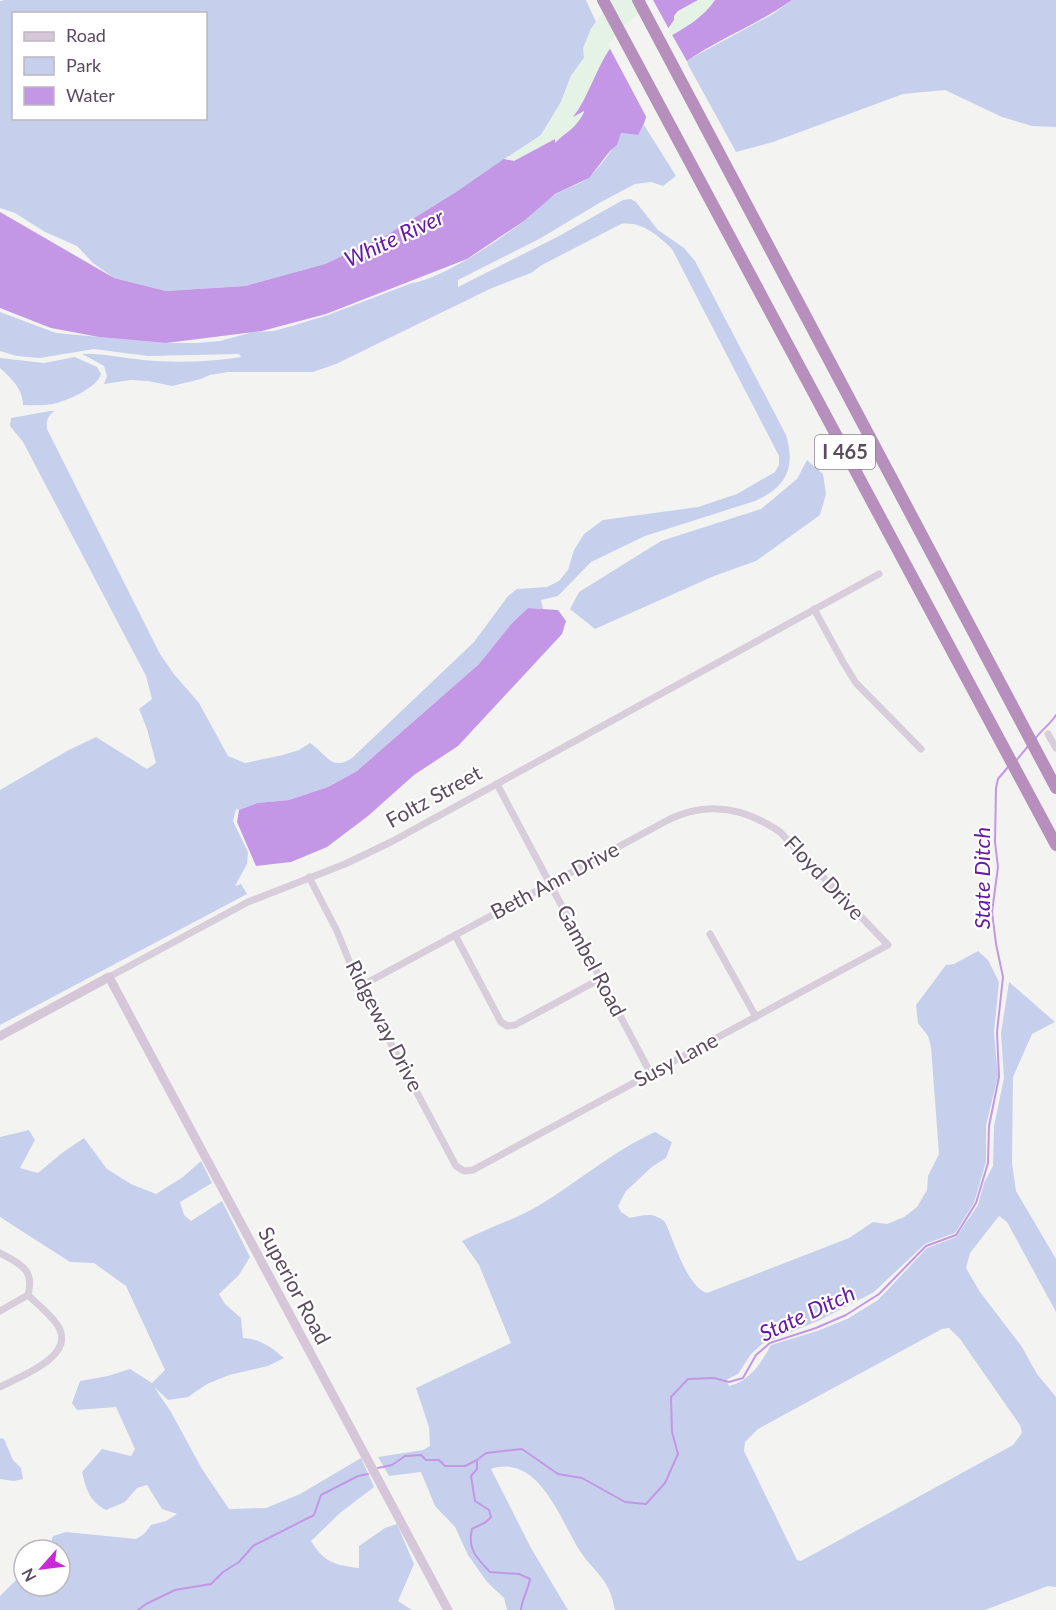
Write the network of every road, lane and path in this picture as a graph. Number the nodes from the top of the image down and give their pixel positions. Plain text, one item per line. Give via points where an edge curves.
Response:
1 (603, 0) edge
2 (638, 0) edge
3 (879, 574) dead end
4 (814, 609) junction
5 (1048, 735) dead end
6 (1056, 748) edge
7 (921, 749) dead end
8 (497, 784) junction
9 (1056, 788) edge
10 (756, 817) joint
11 (1056, 846) edge
12 (309, 877) junction
13 (550, 884) junction
14 (710, 933) dead end
15 (455, 935) junction
16 (888, 945) joint
17 (109, 977) junction
18 (600, 979) junction
19 (361, 986) junction
20 (756, 1017) junction
21 (0, 1036) edge
22 (651, 1074) junction
23 (464, 1171) joint
24 (0, 1253) edge
25 (28, 1295) junction
26 (0, 1311) edge
27 (0, 1387) edge
28 (448, 1610) edge

1 - 11 highway, I 465
2 - 9 highway, I 465
3 - 4 street, Foltz Street
4 - 7 street via 856,683
4 - 8 street, Foltz Street
5 - 6 street
8 - 12 street, Foltz Street via 375,850
8 - 13 street, Gambel Road
10 - 13 street, Beth Ann Drive via 718,808 685,813
10 - 16 street, Floyd Drive via 780,832
12 - 17 street, Foltz Street via 240,905
12 - 19 street, Ridgeway Drive
13 - 15 street, Beth Ann Drive
13 - 18 street, Gambel Road
14 - 20 street
15 - 18 street via 501,1022 507,1026
15 - 19 street, Beth Ann Drive
16 - 20 street, Susy Lane
17 - 21 street, Foltz Street
17 - 28 street, Superior Road
18 - 22 street, Gambel Road
19 - 23 street, Ridgeway Drive via 456,1166
20 - 22 street, Susy Lane
22 - 23 street, Susy Lane via 473,1170
24 - 25 street via 28,1272 32,1283
25 - 26 street
25 - 27 street via 59,1328 61,1346 50,1360

